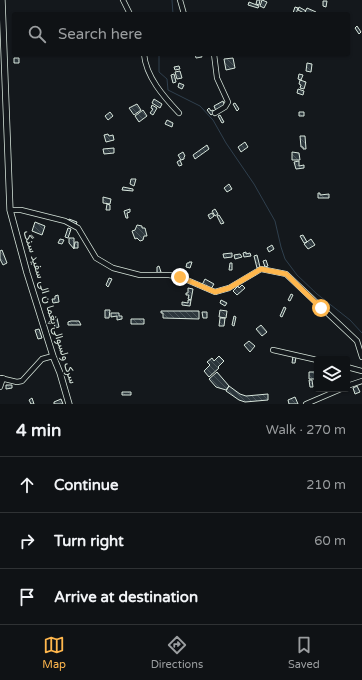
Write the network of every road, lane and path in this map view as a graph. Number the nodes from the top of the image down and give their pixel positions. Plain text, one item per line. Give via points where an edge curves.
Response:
1 (2, 0) edge
2 (123, 0) edge
3 (180, 0) edge
4 (129, 12) edge
5 (183, 12) edge
6 (144, 56) edge
7 (214, 56) edge
8 (179, 113) dead end
9 (215, 113) dead end
10 (10, 210) junction
11 (273, 350) dead end
12 (53, 356) junction
13 (362, 357) edge
14 (314, 359) edge
15 (350, 368) edge
16 (362, 371) edge
17 (1, 378) edge
18 (362, 381) edge
19 (350, 385) edge
20 (0, 387) edge
21 (333, 392) edge
22 (69, 404) edge
23 (306, 404) edge

1 - 10 main road, سرک ولسوالی پغما ن الی سفید سنگ
2 - 4 street
3 - 5 street
6 - 8 street via 154,82
7 - 9 street via 217,78 228,102
10 - 12 main road, سرک ولسوالی پغما ن الی سفید سنگ
10 - 13 street via 21,210 64,221 78,228 96,258 112,268 140,275 180,277 215,292 229,288 261,269 286,274 357,341
11 - 14 street
12 - 17 street via 42,359 22,381
12 - 22 main road, سرک ولسوالی پغما ن الی سفید سنگ
15 - 16 street
17 - 20 street
18 - 19 street
21 - 23 street

